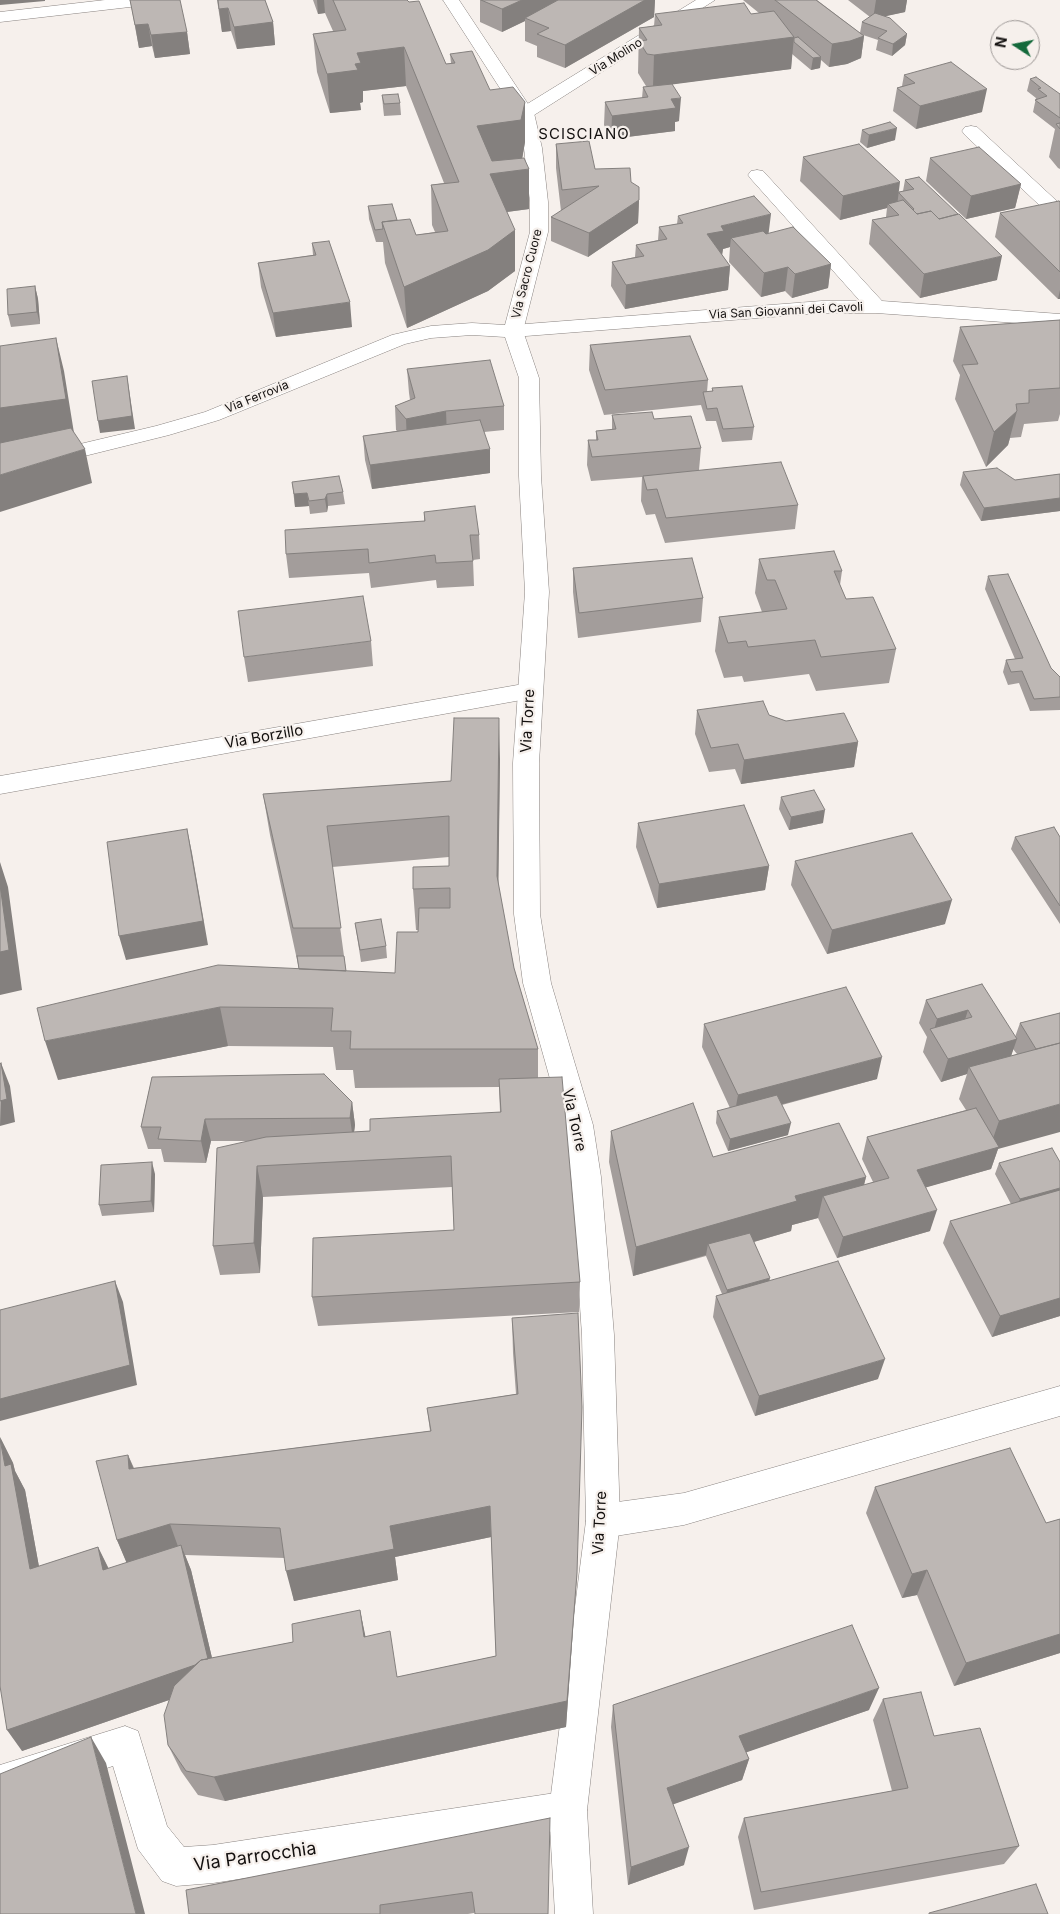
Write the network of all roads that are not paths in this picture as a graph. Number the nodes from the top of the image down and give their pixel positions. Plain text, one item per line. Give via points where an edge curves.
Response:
1 (147, 0) edge
2 (451, 0) edge
3 (707, 0) edge
4 (0, 17) edge
5 (525, 113) junction
6 (971, 131) dead end
7 (757, 175) dead end
8 (1060, 214) edge
9 (876, 307) junction
10 (1060, 320) edge
11 (513, 330) junction
12 (0, 470) edge
13 (529, 691) junction
14 (0, 785) edge
15 (1060, 1401) edge
16 (603, 1521) junction
17 (0, 1784) edge
18 (568, 1810) junction
19 (574, 1914) edge

1 - 4 street
2 - 5 street, Via Sacro Cuore
3 - 5 street, Via Molino
5 - 11 street, Via Sacro Cuore via 533,148 539,232
6 - 8 street
7 - 9 street
9 - 10 street, Via San Giovanni dei Cavoli
9 - 11 street, Via San Giovanni dei Cavoli via 822,307
11 - 12 street, Via Ferrovia via 431,332 399,339 212,416
11 - 13 street, Via Torre via 529,378 530,476 537,592
13 - 14 street, Via Borzillo
13 - 16 street, Via Torre via 527,914 537,983 578,1126 586,1177 598,1335
15 - 16 street via 684,1509
16 - 18 street, Via Torre
17 - 18 street, Via Parrocchia via 125,1744 151,1836 176,1867
18 - 19 street, Via Torre

